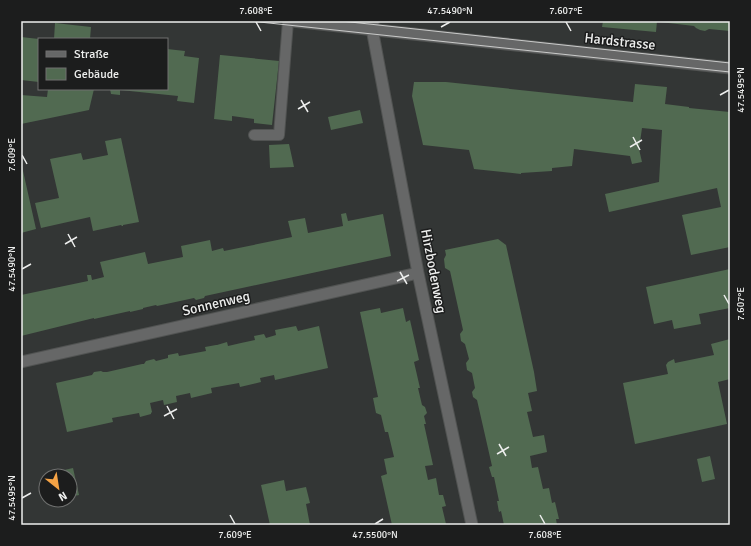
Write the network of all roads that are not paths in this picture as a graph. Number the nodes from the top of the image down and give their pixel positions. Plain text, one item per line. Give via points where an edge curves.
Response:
1 (288, 21) edge
2 (292, 21) edge
3 (373, 25) edge
4 (730, 68) edge
5 (254, 135) dead end
6 (418, 273) junction
7 (21, 362) edge
8 (472, 525) edge

1 - 5 lane via 279,135
2 - 3 street, Hardstrasse
3 - 4 street, Hardstrasse
3 - 6 street, Hirzbodenweg
6 - 7 street, Sonnenweg
6 - 8 street, Hirzbodenweg

